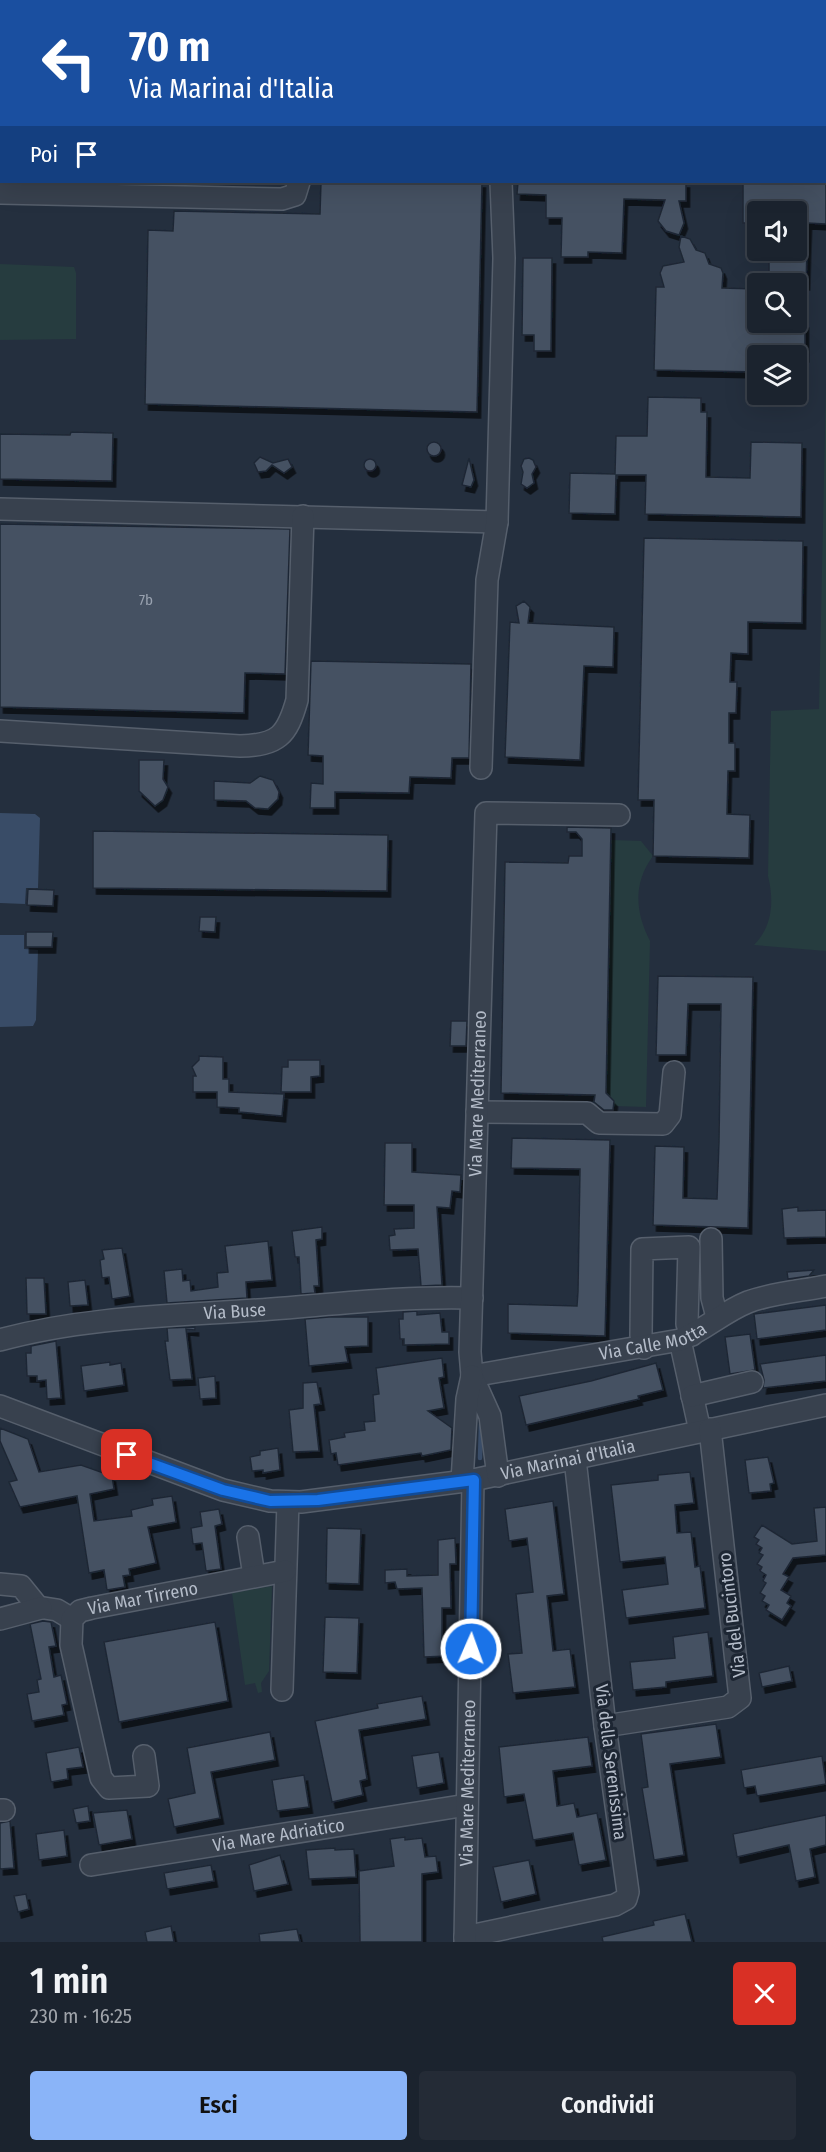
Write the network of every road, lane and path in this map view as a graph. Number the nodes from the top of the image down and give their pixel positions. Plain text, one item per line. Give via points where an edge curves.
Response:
1 (299, 183) edge
2 (501, 183) edge
3 (0, 193) edge
4 (0, 509) edge
5 (303, 516) junction
6 (497, 522) junction
7 (0, 731) edge
8 (481, 768) dead end
9 (619, 815) dead end
10 (674, 1072) dead end
11 (477, 1112) junction
12 (711, 1239) dead end
13 (826, 1286) edge
14 (472, 1298) junction
15 (717, 1317) junction
16 (686, 1338) junction
17 (0, 1340) edge
18 (644, 1348) junction
19 (472, 1376) junction
20 (752, 1382) dead end
21 (692, 1396) junction
22 (826, 1405) edge
23 (0, 1406) edge
24 (705, 1430) junction
25 (575, 1459) junction
26 (498, 1476) junction
27 (468, 1480) junction
28 (288, 1502) junction
29 (248, 1537) dead end
30 (285, 1571) junction
31 (254, 1576) junction
32 (0, 1584) edge
33 (41, 1608) junction
34 (0, 1619) edge
35 (72, 1619) junction
36 (282, 1690) dead end
37 (605, 1726) junction
38 (144, 1756) dead end
39 (467, 1805) junction
40 (91, 1865) dead end
41 (465, 1939) edge

1 - 3 street via 295,195 282,199
2 - 6 street via 504,258
4 - 5 street
5 - 6 street
5 - 7 street via 297,700 292,720 280,737 264,746 240,746
6 - 8 street via 487,580
9 - 11 street, Via Mare Mediterraneo via 486,813
10 - 11 street via 670,1115 663,1124 599,1123 587,1113
11 - 14 street, Via Mare Mediterraneo
12 - 15 street via 712,1298
13 - 15 street, Via Calle Motta via 750,1302
14 - 17 street, Via Buse via 394,1299 116,1319
14 - 19 street, Via Mare Mediterraneo
15 - 16 street, Via Calle Motta
16 - 18 street, Via Calle Motta
16 - 18 street via 689,1247 642,1249
16 - 21 street
18 - 19 street, Via Calle Motta
19 - 26 street, Via Mare Mediterraneo via 490,1416
19 - 27 street, Via Mare Mediterraneo via 467,1399
20 - 21 street
21 - 24 street
22 - 24 street, Via Marinai d'Italia
23 - 28 street, Via Marinai d'Italia via 223,1490
24 - 25 street, Via Marinai d'Italia
24 - 37 street, Via del Bucintoro via 740,1698 728,1707
25 - 26 street, Via Marinai d'Italia
25 - 37 street, Via della Serenissima
26 - 27 street, Via Marinai d'Italia
27 - 28 street, Via Marinai d'Italia
27 - 39 street, Via Mare Mediterraneo
28 - 30 street
29 - 31 street
30 - 31 street, Via Mar Tirreno
30 - 36 street
31 - 35 street, Via Mar Tirreno via 92,1608 80,1611
32 - 33 street via 21,1586
33 - 34 street
33 - 35 street via 57,1610
35 - 38 street, Via Mar Tirreno via 71,1645 101,1778 109,1788 148,1786
37 - 41 street, Via della Serenissima via 626,1899 615,1905
39 - 40 street, Via Mare Adriatico
39 - 41 street, Via Mare Mediterraneo

